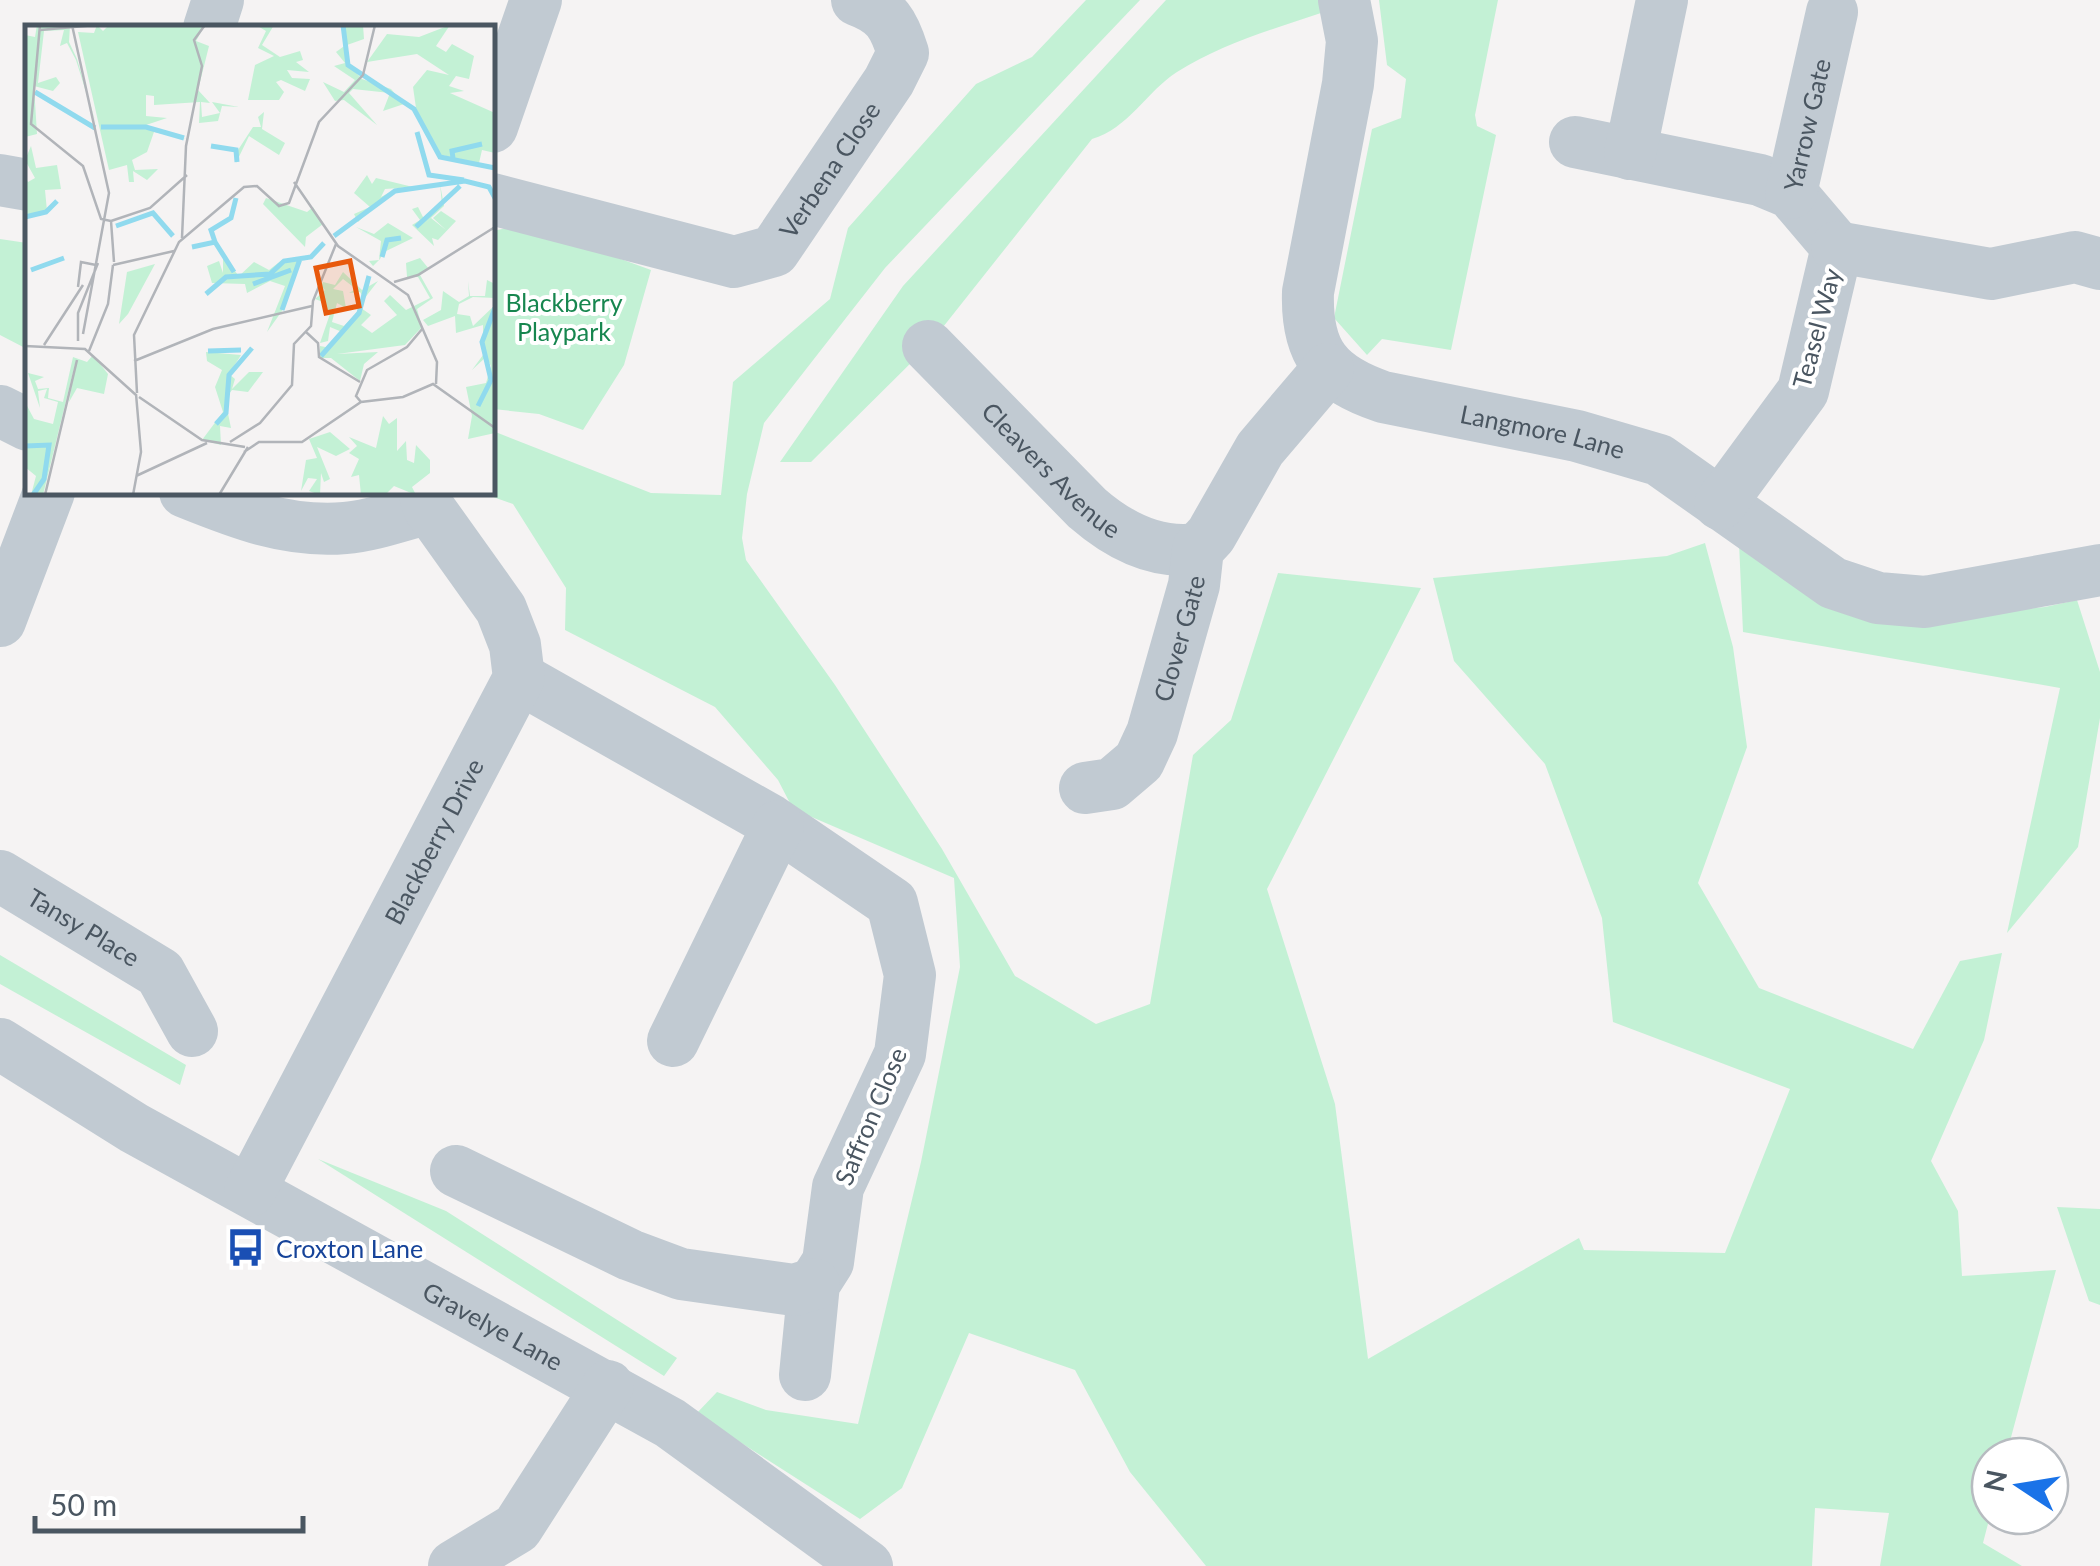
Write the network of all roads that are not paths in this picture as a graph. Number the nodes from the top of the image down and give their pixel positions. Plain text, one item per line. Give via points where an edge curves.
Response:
1 (218, 0) edge
2 (536, 0) edge
3 (857, 0) edge
4 (1344, 0) edge
5 (1662, 0) edge
6 (1832, 12) dead end
7 (209, 25) edge
8 (495, 118) edge
9 (1575, 142) dead end
10 (1630, 154) junction
11 (0, 180) edge
12 (25, 184) edge
13 (1791, 193) junction
14 (495, 200) edge
15 (1837, 247) junction
16 (2100, 264) edge
17 (928, 346) dead end
18 (1328, 370) junction
19 (0, 411) edge
20 (25, 424) edge
21 (48, 495) edge
22 (193, 495) edge
23 (427, 500) edge
24 (1720, 504) junction
25 (1198, 549) junction
26 (2100, 570) edge
27 (0, 621) edge
28 (519, 678) junction
29 (1085, 788) dead end
30 (778, 826) junction
31 (0, 876) edge
32 (192, 1030) dead end
33 (673, 1041) dead end
34 (0, 1044) edge
35 (456, 1171) dead end
36 (250, 1191) junction
37 (814, 1284) junction
38 (805, 1375) dead end
39 (608, 1386) junction
40 (454, 1566) edge
41 (868, 1566) edge

1 - 7 street
2 - 8 street
3 - 14 street, Verbena Close via 894,26 903,53 774,251 734,262
4 - 18 street via 1352,41 1348,84 1308,292 1307,318
5 - 10 street
6 - 13 street, Yarrow Gate
9 - 10 street, Yarrow Gate
10 - 13 street, Yarrow Gate via 1760,180
11 - 12 street
13 - 15 street, Teasel Way
15 - 16 street, Teasel Way via 1991,274 2075,257
15 - 24 street, Teasel Way via 1803,391
17 - 25 street, Cleavers Avenue via 1112,530 1180,552
18 - 24 street, Langmore Lane via 1383,397 1577,436 1659,460
18 - 25 street, Clover Gate via 1260,449
19 - 20 street
21 - 27 street
22 - 23 street via 292,528 347,528
23 - 28 street via 501,610
24 - 26 street, Langmore Lane via 1833,583 1878,598 1925,602
25 - 29 street, Clover Gate via 1194,585 1139,761 1112,784
28 - 30 street, Saffron Close
28 - 36 street, Blackberry Drive
30 - 33 street
30 - 37 street, Saffron Close via 892,903 910,975 900,1054 838,1187 828,1262
31 - 32 street, Tansy Place via 160,972
34 - 36 street, Gravelye Lane
35 - 37 street via 681,1274 794,1290
36 - 39 street, Gravelye Lane
37 - 38 street, Saffron Close
39 - 40 street via 516,1528
39 - 41 street, Gravelye Lane

